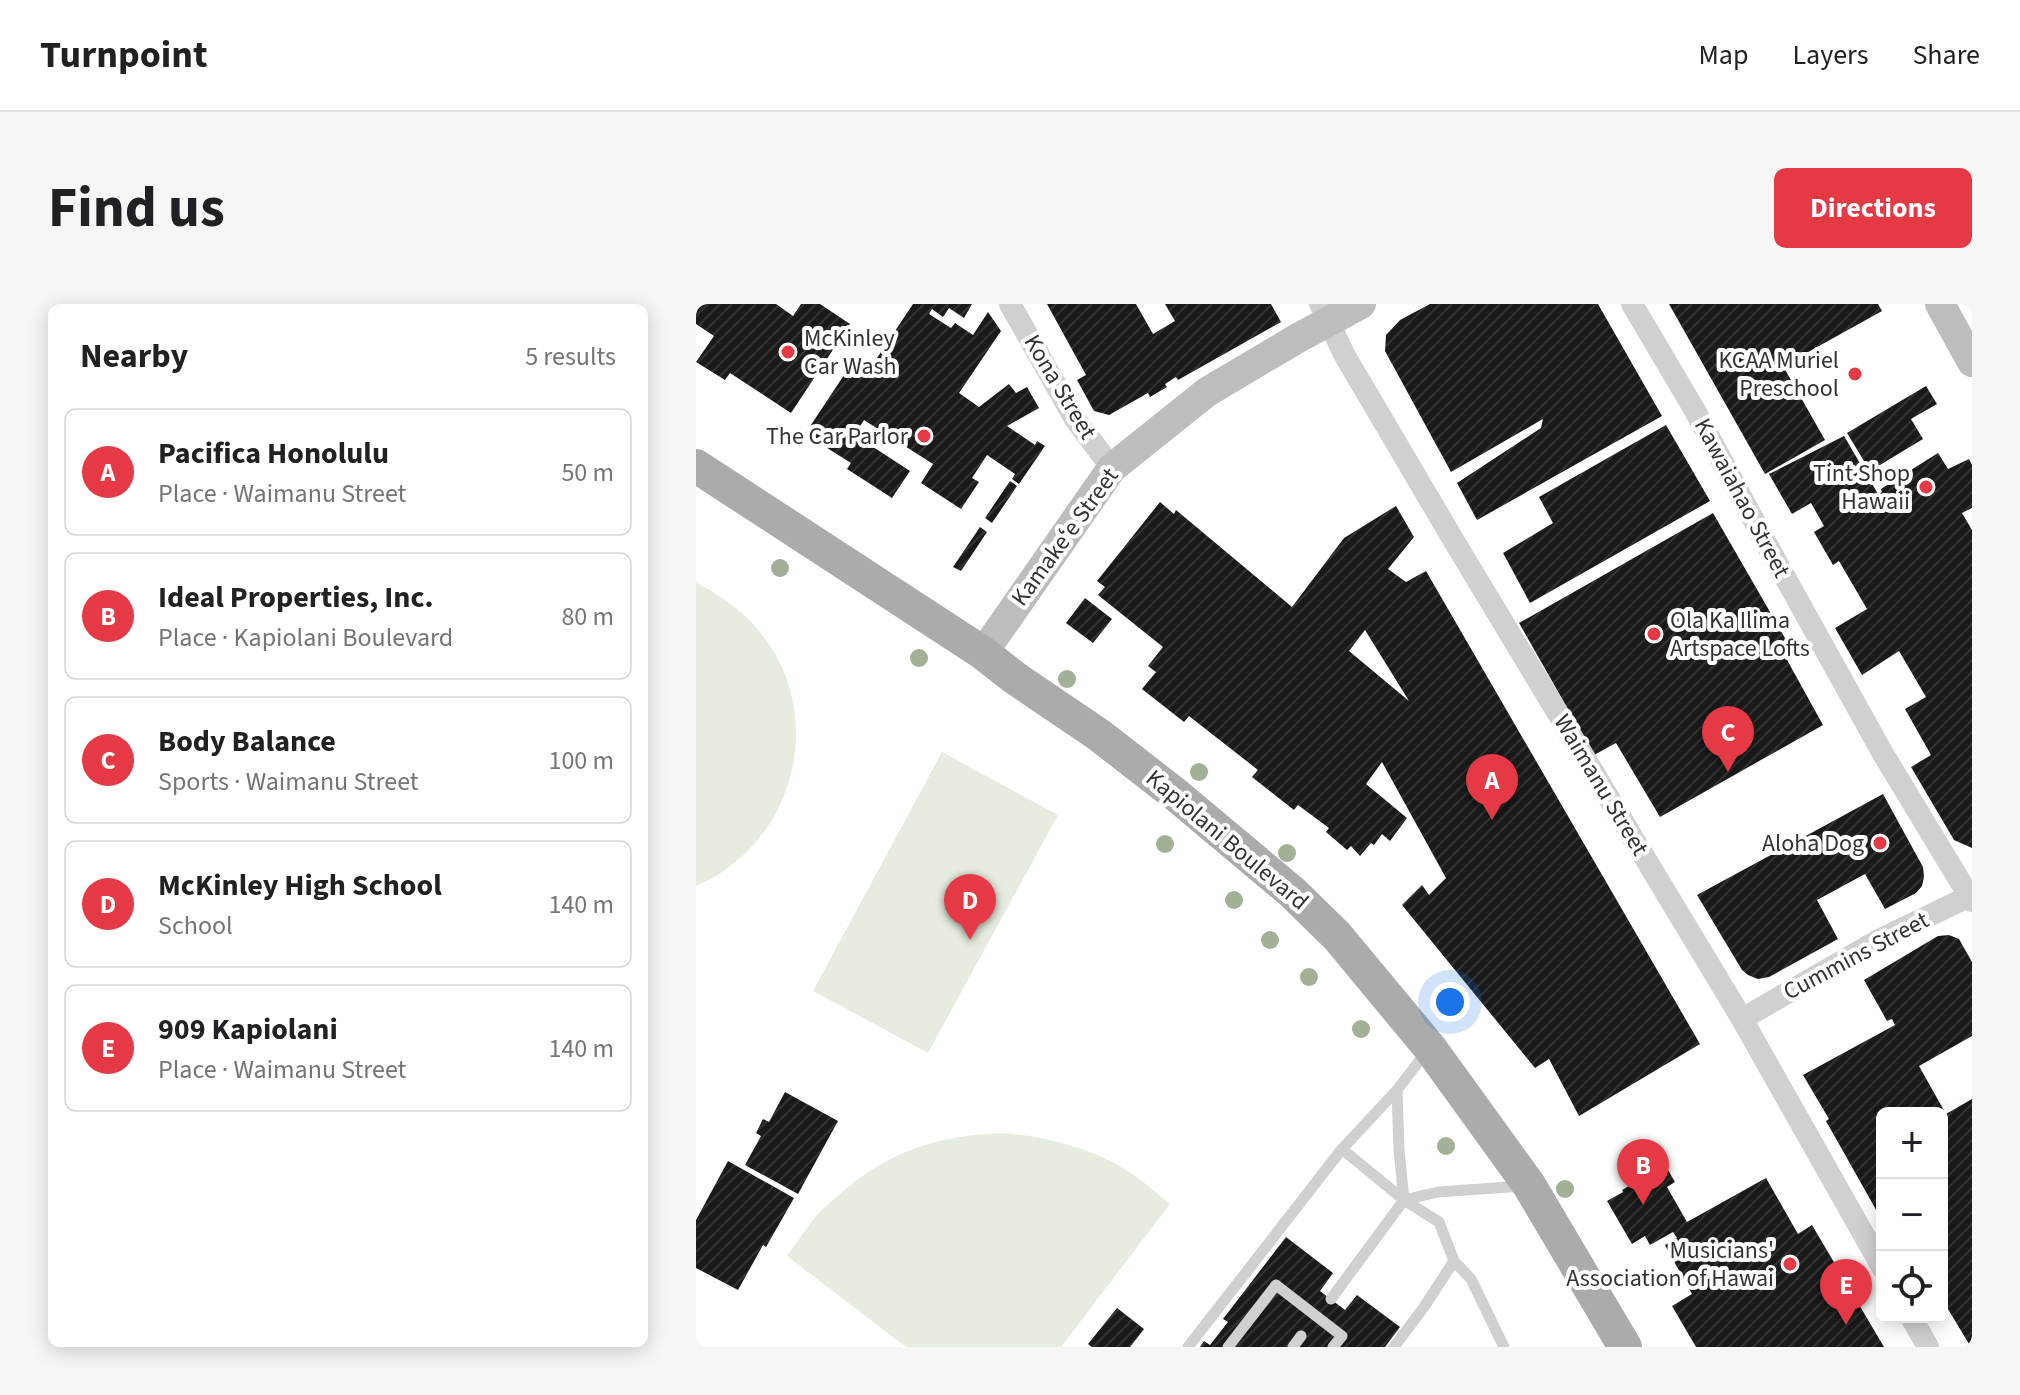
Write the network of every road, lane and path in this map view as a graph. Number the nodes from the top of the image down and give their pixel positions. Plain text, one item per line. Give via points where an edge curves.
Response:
1 (1010, 304) edge
2 (1361, 304) edge
3 (1632, 304) edge
4 (1940, 304) edge
5 (1325, 312) edge
6 (1972, 362) edge
7 (696, 466) edge
8 (1112, 468) junction
9 (983, 653) junction
10 (1971, 898) edge
11 (1742, 1019) junction
12 (1430, 1048) junction
13 (1397, 1090) junction
14 (1342, 1149) junction
15 (1529, 1185) junction
16 (1404, 1200) junction
17 (1876, 1256) edge
18 (1454, 1261) junction
19 (1331, 1299) dead end
20 (1914, 1323) edge
21 (1301, 1336) dead end
22 (1188, 1347) edge
23 (1228, 1347) edge
24 (1293, 1347) edge
25 (1333, 1347) edge
26 (1394, 1347) edge
27 (1504, 1347) edge
28 (1625, 1347) edge
29 (1928, 1347) edge

1 - 8 street, Kona Street via 1075,419
2 - 5 street, Kamakeʻe Street
3 - 10 street, Kawaiahao Street via 1882,752
4 - 6 street
5 - 8 street, Kamakeʻe Street via 1207,392
5 - 11 street, Waimanu Street via 1426,494
7 - 9 main road, Kapiolani Boulevard
8 - 9 street, Kamakeʻe Street
9 - 12 main road, Kapiolani Boulevard via 1163,784 1292,892 1337,936
10 - 11 street, Cummins Street via 1877,941
11 - 17 street, Waimanu Street
12 - 13 lane
12 - 15 main road, Kapiolani Boulevard
13 - 14 lane
13 - 16 lane
14 - 16 lane
14 - 22 lane
15 - 16 lane
15 - 28 main road, Kapiolani Boulevard
16 - 18 lane via 1439,1222
16 - 19 lane
18 - 26 lane
18 - 27 lane via 1471,1279
20 - 29 street
21 - 24 lane
23 - 25 lane via 1276,1285 1342,1336

